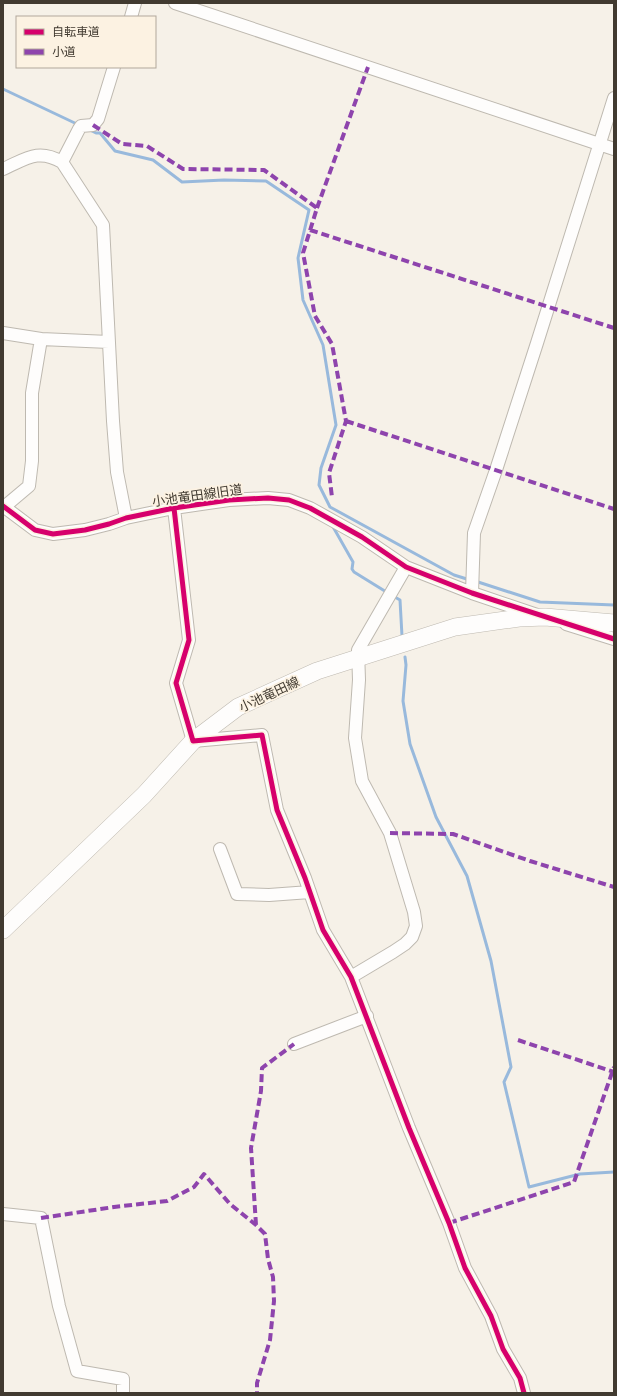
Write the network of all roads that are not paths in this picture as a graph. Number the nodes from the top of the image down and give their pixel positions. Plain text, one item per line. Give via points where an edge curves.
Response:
1 (135, 3) edge
2 (175, 3) edge
3 (131, 16) edge
4 (114, 68) edge
5 (614, 98) edge
6 (599, 144) junction
7 (614, 149) edge
8 (62, 162) junction
9 (3, 169) edge
10 (3, 333) edge
11 (41, 339) junction
12 (109, 342) junction
13 (4, 507) edge
14 (174, 508) junction
15 (126, 518) junction
16 (406, 567) junction
17 (473, 584) junction
18 (546, 617) junction
19 (614, 623) edge
20 (614, 639) edge
21 (358, 658) junction
22 (193, 741) junction
23 (220, 849) dead end
24 (310, 892) junction
25 (3, 930) edge
26 (352, 977) junction
27 (367, 1016) junction
28 (294, 1044) dead end
29 (3, 1214) edge
30 (123, 1393) edge
31 (524, 1393) edge

1 - 3 street
2 - 6 street
4 - 8 street via 98,118 94,124 79,128
5 - 6 street
6 - 7 street
6 - 17 street via 474,533
8 - 9 street via 42,155 33,156
8 - 12 street via 103,225
10 - 11 street
11 - 12 street
11 - 13 street via 32,394 32,461 28,486
12 - 15 street via 117,472
13 - 15 street, 小池竜田線旧道 via 35,530 53,534 84,530
14 - 15 street, 小池竜田線旧道
14 - 16 street, 小池竜田線旧道 via 229,500 289,500 310,508 362,537
14 - 22 street via 189,640 176,683
16 - 17 street, 小池竜田線旧道
16 - 21 street via 358,650
17 - 18 street, 小池竜田線旧道
18 - 19 main road, 小池竜田線
18 - 20 street, 小池竜田線旧道
18 - 21 main road, 小池竜田線 via 455,627
21 - 22 main road, 小池竜田線 via 317,671 238,707
21 - 26 street via 355,738 362,781 390,833 416,926 412,937 405,944
22 - 24 street via 262,735 277,810
22 - 25 main road, 小池竜田線 via 144,794
23 - 24 street via 237,894
24 - 26 street via 323,930
26 - 27 street
27 - 28 street
27 - 31 street via 466,1268 491,1316 503,1349 520,1378
29 - 30 street via 41,1218 59,1306 77,1371 123,1379

